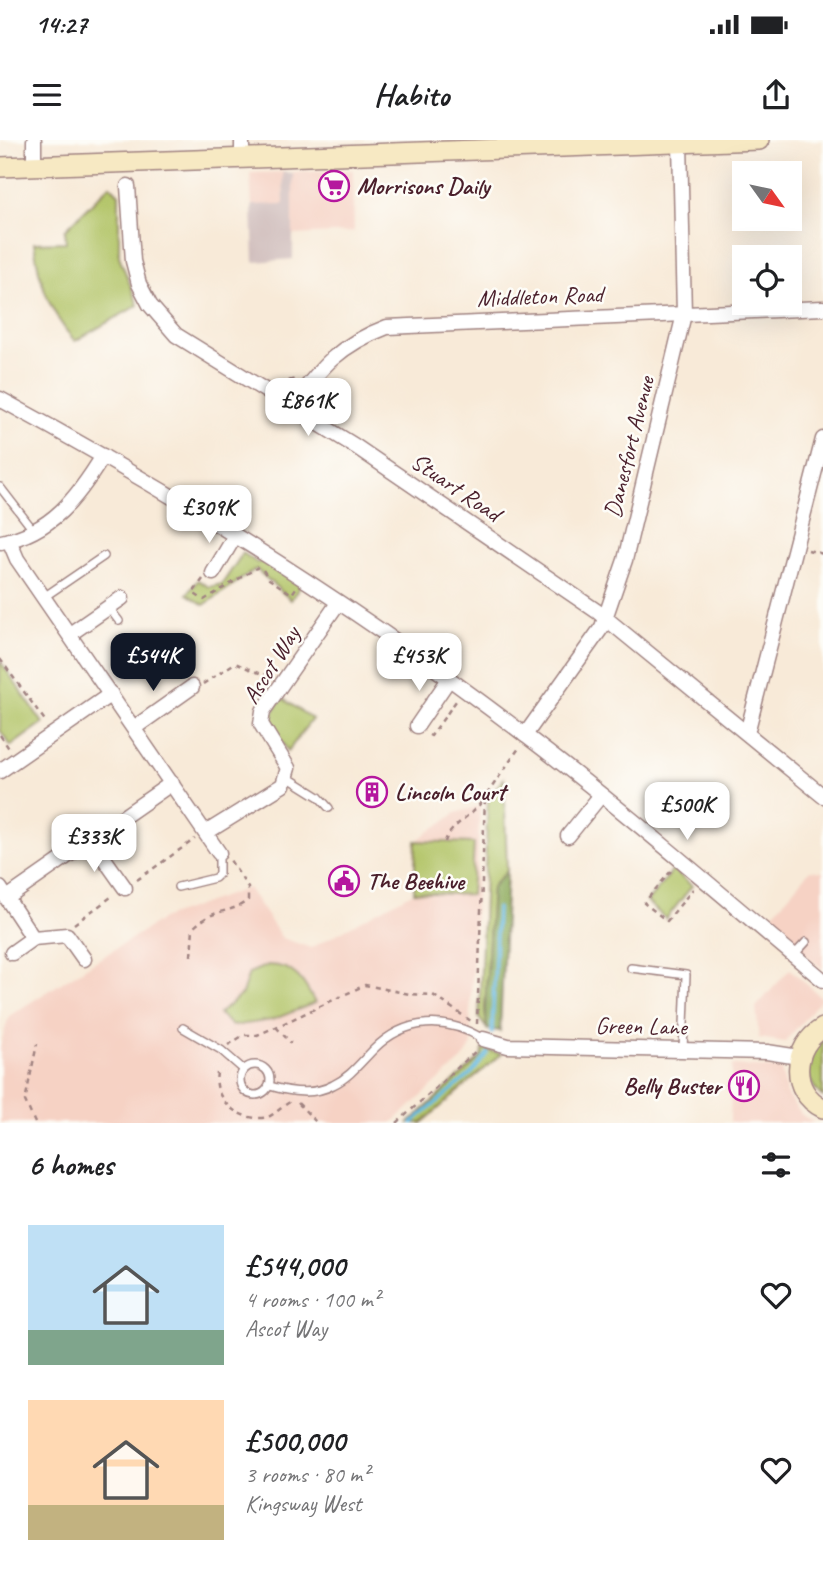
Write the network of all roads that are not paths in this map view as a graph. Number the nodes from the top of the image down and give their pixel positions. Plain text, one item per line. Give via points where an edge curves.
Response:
1 (34, 140) edge
2 (760, 140) edge
3 (680, 143) junction
4 (393, 146) edge
5 (242, 150) edge
6 (34, 166) junction
7 (0, 167) edge
8 (128, 186) dead end
9 (823, 308) edge
10 (684, 314) junction
11 (0, 399) edge
12 (291, 407) junction
13 (823, 439) edge
14 (103, 456) junction
15 (0, 487) edge
16 (35, 532) junction
17 (234, 536) junction
18 (5, 541) edge
19 (104, 556) dead end
20 (213, 573) road end
21 (44, 597) junction
22 (122, 598) dead end
23 (338, 603) junction
24 (108, 607) junction
25 (606, 619) junction
26 (119, 621) dead end
27 (69, 634) junction
28 (449, 679) junction
29 (192, 687) road end
30 (111, 694) junction
31 (417, 726) road end
32 (134, 728) junction
33 (747, 733) junction
34 (526, 736) junction
35 (0, 771) edge
36 (287, 777) junction
37 (172, 783) junction
38 (601, 795) junction
39 (823, 796) edge
40 (329, 808) dead end
41 (207, 832) junction
42 (568, 836) dead end
43 (91, 840) junction
44 (219, 853) joint
45 (178, 887) dead end
46 (125, 888) dead end
47 (3, 893) edge
48 (33, 938) junction
49 (806, 942) dead end
50 (12, 953) dead end
51 (794, 956) junction
52 (84, 959) dead end
53 (631, 968) dead end
54 (823, 981) edge
55 (183, 1028) dead end
56 (823, 1028) edge
57 (480, 1037) joint
58 (683, 1050) junction
59 (799, 1058) junction
60 (244, 1070) junction
61 (270, 1086) junction
62 (823, 1108) edge

1 - 6 street
2 - 3 street
3 - 4 street
3 - 10 street, Danesfort Avenue
4 - 5 street
5 - 6 street
6 - 7 street
8 - 12 street, Stuart Road via 133,261 139,284 161,320 193,349
9 - 10 street, Middleton Road
10 - 12 street, Middleton Road via 387,327 331,357
10 - 25 street, Danesfort Avenue via 625,560
11 - 14 street
12 - 25 street, Stuart Road via 455,513
13 - 33 street
14 - 16 street via 72,502
14 - 17 street
15 - 16 lane
16 - 18 street
17 - 20 street
17 - 23 street
18 - 21 street
19 - 21 lane
21 - 27 street
22 - 24 street
23 - 28 street
23 - 36 street, Ascot Way via 263,711 261,724 288,768
24 - 26 lane
24 - 27 street
25 - 33 street, Stuart Road
25 - 34 street, Danesfort Avenue
27 - 30 street
28 - 31 street
28 - 34 street
29 - 32 street
30 - 32 street
30 - 35 street
32 - 37 street
33 - 39 street, Stuart Road
34 - 38 street
36 - 40 lane
36 - 41 street via 276,790
37 - 41 street
37 - 43 street
38 - 42 street
38 - 51 street
41 - 44 street
43 - 46 street
43 - 47 street
44 - 45 lane via 215,878
47 - 48 street
48 - 50 street
48 - 52 street via 67,935
49 - 51 lane
51 - 54 street
53 - 58 lane via 687,975
55 - 60 lane
56 - 59 street via 806,1042
57 - 58 street, Green Lane via 508,1046
57 - 61 lane via 455,1024 415,1025 387,1039 333,1086 308,1092
58 - 59 street, Green Lane via 767,1052
59 - 62 street via 800,1083 807,1096
60 - 61 lane via 252,1065 265,1068
60 - 61 lane via 240,1083 246,1092 259,1095

